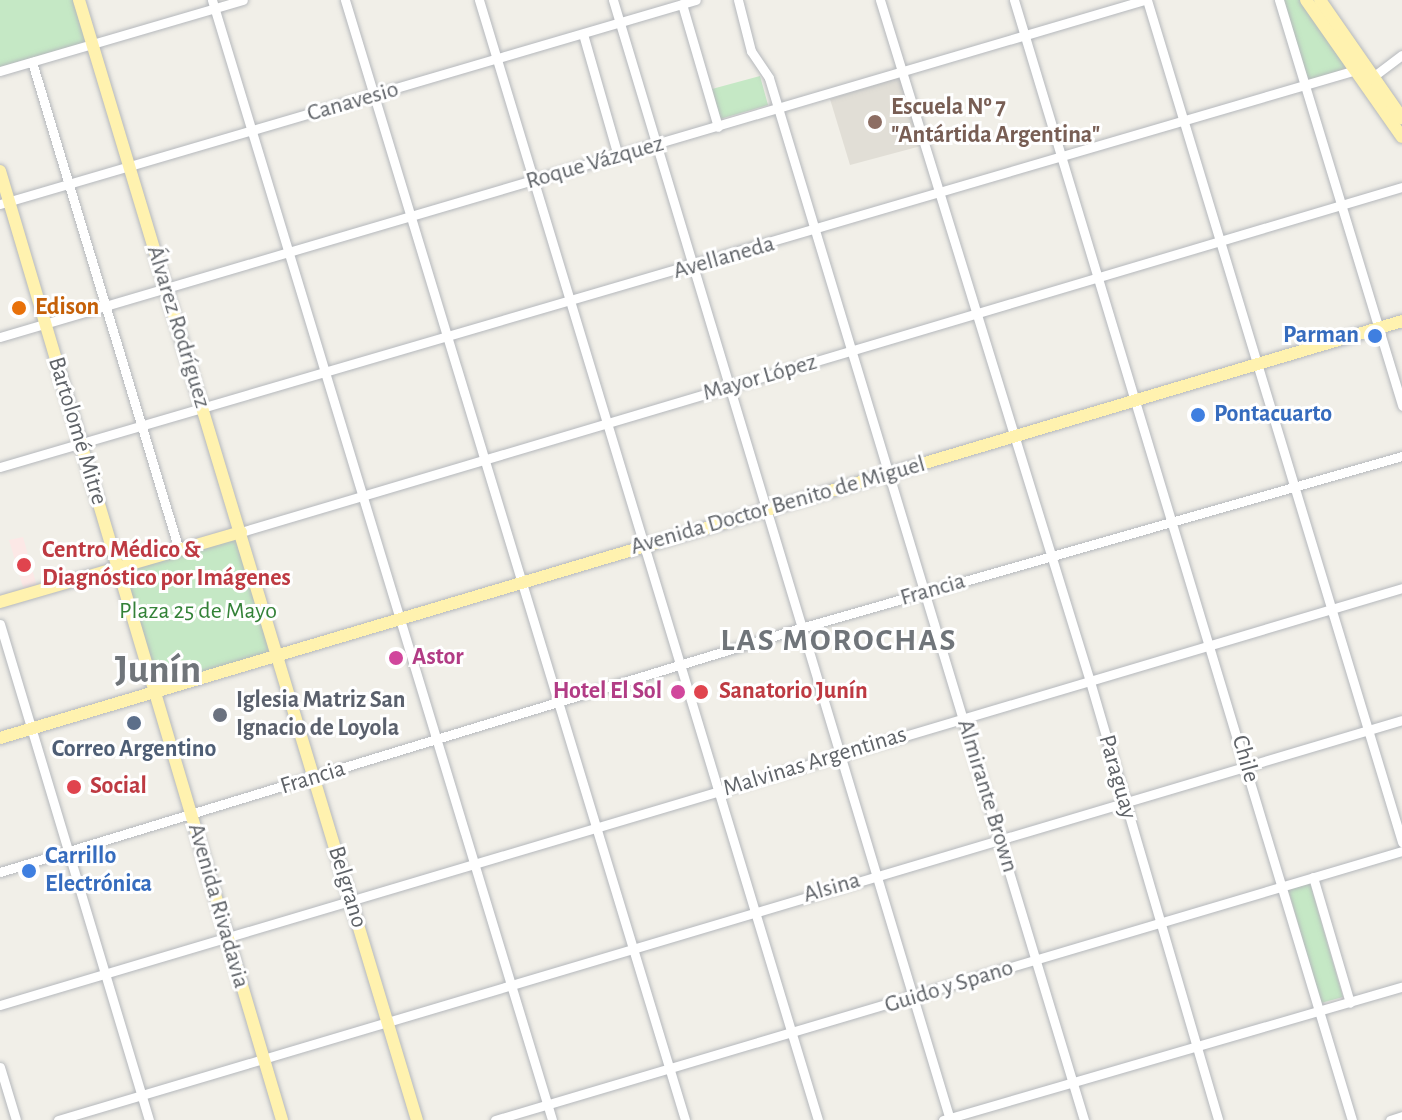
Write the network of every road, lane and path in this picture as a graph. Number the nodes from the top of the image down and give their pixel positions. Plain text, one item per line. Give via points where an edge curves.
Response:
1 (79, 0) edge
2 (243, 0) edge
3 (345, 0) edge
4 (479, 0) edge
5 (613, 0) edge
6 (696, 0) edge
7 (738, 0) edge
8 (880, 0) edge
9 (1014, 0) edge
10 (1145, 0) edge
11 (1279, 0) edge
12 (1306, 0) edge
13 (1320, 0) edge
14 (213, 4) edge
15 (682, 4) junction
16 (620, 23) junction
17 (583, 34) junction
18 (1025, 37) junction
19 (92, 44) junction
20 (1402, 55) edge
21 (497, 59) junction
22 (32, 62) junction
23 (1360, 68) junction
24 (0, 71) edge
25 (902, 73) junction
26 (1369, 80) junction
27 (1305, 87) junction
28 (372, 96) junction
29 (779, 109) junction
30 (1402, 118) edge
31 (1183, 123) junction
32 (718, 127) junction
33 (251, 132) junction
34 (1402, 137) edge
35 (656, 145) junction
36 (618, 156) junction
37 (1061, 159) junction
38 (129, 167) junction
39 (0, 171) edge
40 (534, 181) junction
41 (69, 184) junction
42 (1402, 187) edge
43 (939, 195) junction
44 (5, 203) edge
45 (1341, 207) junction
46 (409, 217) junction
47 (815, 231) junction
48 (1219, 243) junction
49 (288, 253) junction
50 (692, 267) junction
51 (1097, 279) junction
52 (166, 289) junction
53 (571, 302) junction
54 (106, 307) junction
55 (975, 315) junction
56 (1402, 321) edge
57 (46, 324) junction
58 (1378, 328) junction
59 (0, 337) edge
60 (447, 338) junction
61 (852, 351) junction
62 (1257, 364) junction
63 (325, 373) junction
64 (728, 388) junction
65 (1133, 401) junction
66 (1402, 406) edge
67 (202, 408) junction
68 (608, 424) junction
69 (142, 426) junction
70 (1012, 436) junction
71 (81, 443) junction
72 (1402, 456) edge
73 (484, 460) junction
74 (0, 467) edge
75 (889, 473) junction
76 (1294, 487) junction
77 (363, 496) junction
78 (765, 509) junction
79 (1172, 522) junction
80 (241, 532) junction
81 (645, 545) junction
82 (179, 550) junction
83 (1050, 557) junction
84 (118, 569) junction
85 (522, 581) junction
86 (1402, 588) edge
87 (925, 592) junction
88 (0, 602) edge
89 (1331, 609) junction
90 (400, 617) junction
91 (0, 624) edge
92 (804, 627) junction
93 (1211, 644) junction
94 (278, 653) junction
95 (682, 664) junction
96 (1089, 678) junction
97 (154, 692) junction
98 (559, 702) junction
99 (963, 717) junction
100 (1402, 720) edge
101 (31, 729) junction
102 (1368, 730) junction
103 (0, 738) edge
104 (437, 740) junction
105 (843, 754) junction
106 (1247, 766) junction
107 (315, 777) junction
108 (722, 791) junction
109 (1124, 802) junction
110 (191, 815) junction
111 (597, 828) junction
112 (1000, 839) junction
113 (1402, 842) edge
114 (1402, 851) edge
115 (68, 852) junction
116 (474, 864) junction
117 (0, 872) edge
118 (879, 874) junction
119 (1313, 877) junction
120 (1283, 886) junction
121 (351, 900) junction
122 (759, 910) junction
123 (1160, 922) junction
124 (228, 936) junction
125 (633, 947) junction
126 (1036, 960) junction
127 (105, 973) junction
128 (510, 983) junction
129 (1402, 987) edge
130 (914, 997) junction
131 (1350, 1003) junction
132 (0, 1005) edge
133 (1319, 1008) junction
134 (387, 1019) junction
135 (794, 1033) junction
136 (1196, 1044) junction
137 (262, 1056) junction
138 (0, 1067) edge
139 (669, 1069) junction
140 (1073, 1081) junction
141 (141, 1095) junction
142 (547, 1105) junction
143 (1402, 1116) edge
144 (948, 1119) edge
145 (16, 1120) edge
146 (58, 1120) edge
147 (149, 1120) edge
148 (282, 1120) edge
149 (417, 1120) edge
150 (495, 1120) edge
151 (552, 1120) edge
152 (685, 1120) edge
153 (818, 1120) edge
154 (1084, 1120) edge
155 (1218, 1120) edge
156 (1352, 1120) edge
157 (1390, 1120) edge

1 - 19 main road, Álvarez Rodríguez
2 - 14 street
3 - 28 street
4 - 21 street
5 - 16 street
6 - 15 street, Canavesio
7 - 29 street, Almirante Brown via 751,51 768,74
8 - 25 street, Paraguay
9 - 18 street, Chile
10 - 18 street, Roque Vázquez
10 - 31 street
11 - 27 street
12 - 23 main road
13 - 23 main road
14 - 19 street
14 - 33 street
15 - 16 street, Canavesio
15 - 32 street
16 - 17 street, Canavesio
16 - 35 street
17 - 21 street, Canavesio
17 - 36 street
18 - 25 street, Roque Vázquez
18 - 37 street, Chile
19 - 22 street
19 - 38 main road, Álvarez Rodríguez
20 - 26 street
21 - 28 street, Canavesio
21 - 40 street
22 - 24 street
22 - 41 street
23 - 26 main road
23 - 27 street, Avellaneda
25 - 29 street, Roque Vázquez
25 - 43 street, Paraguay
26 - 30 main road
26 - 34 main road
27 - 31 street, Avellaneda
27 - 45 street
28 - 33 street, Canavesio
28 - 46 street
29 - 32 street, Roque Vázquez
29 - 47 street, Almirante Brown
31 - 37 street, Avellaneda
31 - 48 street
32 - 35 street, Roque Vázquez
33 - 38 street, Canavesio
33 - 49 street
35 - 36 street, Roque Vázquez
35 - 50 street
36 - 40 street, Roque Vázquez
37 - 43 street, Avellaneda
37 - 51 street, Chile
38 - 41 street, Canavesio
38 - 52 main road, Álvarez Rodríguez
39 - 44 main road, Bartolomé Mitre
40 - 46 street, Roque Vázquez
40 - 53 street
41 - 44 street, Canavesio
41 - 54 street
42 - 45 street, Mayor López
43 - 47 street, Avellaneda
43 - 55 street, Paraguay
44 - 57 main road, Bartolomé Mitre
45 - 48 street, Mayor López
45 - 58 street
46 - 49 street, Roque Vázquez
46 - 60 street
47 - 50 street, Avellaneda
47 - 61 street, Almirante Brown
48 - 51 street, Mayor López
48 - 62 street
49 - 52 street, Roque Vázquez
49 - 63 street
50 - 53 street, Avellaneda
50 - 64 street
51 - 55 street, Mayor López
51 - 65 street, Chile
52 - 54 street, Roque Vázquez
52 - 67 main road, Álvarez Rodríguez
53 - 60 street, Avellaneda
53 - 68 street
54 - 57 street, Roque Vázquez
54 - 69 street
55 - 61 street, Mayor López
55 - 70 street, Paraguay
56 - 58 main road, Avenida Doctor Benito de Miguel
57 - 59 street, Roque Vázquez
57 - 71 main road, Bartolomé Mitre
58 - 62 main road, Avenida Doctor Benito de Miguel
58 - 66 street
60 - 63 street, Avellaneda
60 - 73 street
61 - 64 street, Mayor López
61 - 75 street, Almirante Brown
62 - 65 main road, Avenida Doctor Benito de Miguel
62 - 76 street
63 - 67 street, Avellaneda
63 - 77 street
64 - 68 street, Mayor López
64 - 78 street
65 - 70 main road, Avenida Doctor Benito de Miguel
65 - 79 street, Chile
67 - 69 street, Avellaneda
67 - 80 main road, Álvarez Rodríguez
68 - 73 street, Mayor López
68 - 81 street
69 - 71 street, Avellaneda
69 - 82 street
70 - 75 main road, Avenida Doctor Benito de Miguel
70 - 83 street, Paraguay
71 - 74 street, Avellaneda
71 - 84 main road, Bartolomé Mitre
72 - 76 street, Francia
73 - 77 street, Mayor López
73 - 85 street
75 - 78 main road, Avenida Doctor Benito de Miguel
75 - 87 street, Almirante Brown
76 - 79 street, Francia
76 - 89 street
77 - 80 street, Mayor López
77 - 90 street
78 - 81 main road, Avenida Doctor Benito de Miguel
78 - 92 street
79 - 83 street, Francia
79 - 93 street, Chile
80 - 82 main road, Mayor López
80 - 94 main road, Álvarez Rodríguez
81 - 85 main road, Avenida Doctor Benito de Miguel
81 - 95 street
82 - 84 main road, Mayor López
83 - 87 street, Francia
83 - 96 street, Paraguay
84 - 88 main road, Mayor López
84 - 97 main road, Bartolomé Mitre
85 - 90 main road, Avenida Doctor Benito de Miguel
85 - 98 street
86 - 89 street, Malvinas Argentinas
87 - 92 street, Francia
87 - 99 street, Almirante Brown
89 - 93 street, Malvinas Argentinas
89 - 102 street
90 - 94 main road, Avenida Doctor Benito de Miguel
90 - 104 street
91 - 101 street
92 - 95 street, Francia
92 - 105 street
93 - 96 street, Malvinas Argentinas
93 - 106 street, Chile
94 - 97 main road, Avenida Doctor Benito de Miguel
94 - 107 main road, Belgrano
95 - 98 street, Francia
95 - 108 street
96 - 99 street, Malvinas Argentinas
96 - 109 street, Paraguay
97 - 101 main road, Avenida Doctor Benito de Miguel
97 - 110 main road, Avenida Rivadavia
98 - 104 street, Francia
98 - 111 street
99 - 105 street, Malvinas Argentinas
99 - 112 street, Almirante Brown
100 - 102 street, Alsina
101 - 103 main road, Avenida Doctor Benito de Miguel
101 - 115 street
102 - 106 street, Alsina
102 - 113 street
104 - 107 street, Francia
104 - 116 street
105 - 108 street, Malvinas Argentinas
105 - 118 street
106 - 109 street, Alsina
106 - 120 street, Chile
107 - 110 street, Francia
107 - 121 main road, Belgrano
108 - 111 street, Malvinas Argentinas
108 - 122 street
109 - 112 street, Alsina
109 - 123 street, Paraguay
110 - 115 street, Francia
110 - 124 main road, Avenida Rivadavia
111 - 116 street, Malvinas Argentinas
111 - 125 street
112 - 118 street, Alsina
112 - 126 street, Almirante Brown
114 - 119 street, Guido y Spano
115 - 117 street, Francia
115 - 127 street
116 - 121 street, Malvinas Argentinas
116 - 128 street
118 - 122 street, Alsina
118 - 130 street
119 - 120 street, Guido y Spano
119 - 131 street
120 - 123 street, Guido y Spano
120 - 133 street, Chile
121 - 124 street, Malvinas Argentinas
121 - 134 main road, Belgrano
122 - 125 street, Alsina
122 - 135 street
123 - 126 street, Guido y Spano
123 - 136 street, Paraguay
124 - 127 street, Malvinas Argentinas
124 - 137 main road, Avenida Rivadavia
125 - 128 street, Alsina
125 - 139 street
126 - 130 street, Guido y Spano
126 - 140 street, Almirante Brown
127 - 132 street, Malvinas Argentinas
127 - 141 street
128 - 134 street, Alsina
128 - 142 street
129 - 131 street
130 - 135 street, Guido y Spano
130 - 144 street
131 - 133 street
133 - 136 street
133 - 156 street, Chile
134 - 137 street, Alsina
134 - 149 main road, Belgrano
135 - 139 street, Guido y Spano
135 - 153 street
136 - 140 street
136 - 155 street, Paraguay
137 - 141 street, Alsina
137 - 148 main road, Avenida Rivadavia
138 - 145 street
139 - 142 street, Guido y Spano
139 - 152 street
140 - 144 street
140 - 154 street, Almirante Brown
141 - 146 street, Alsina
141 - 147 street
142 - 150 street, Guido y Spano
142 - 151 street
143 - 157 street

